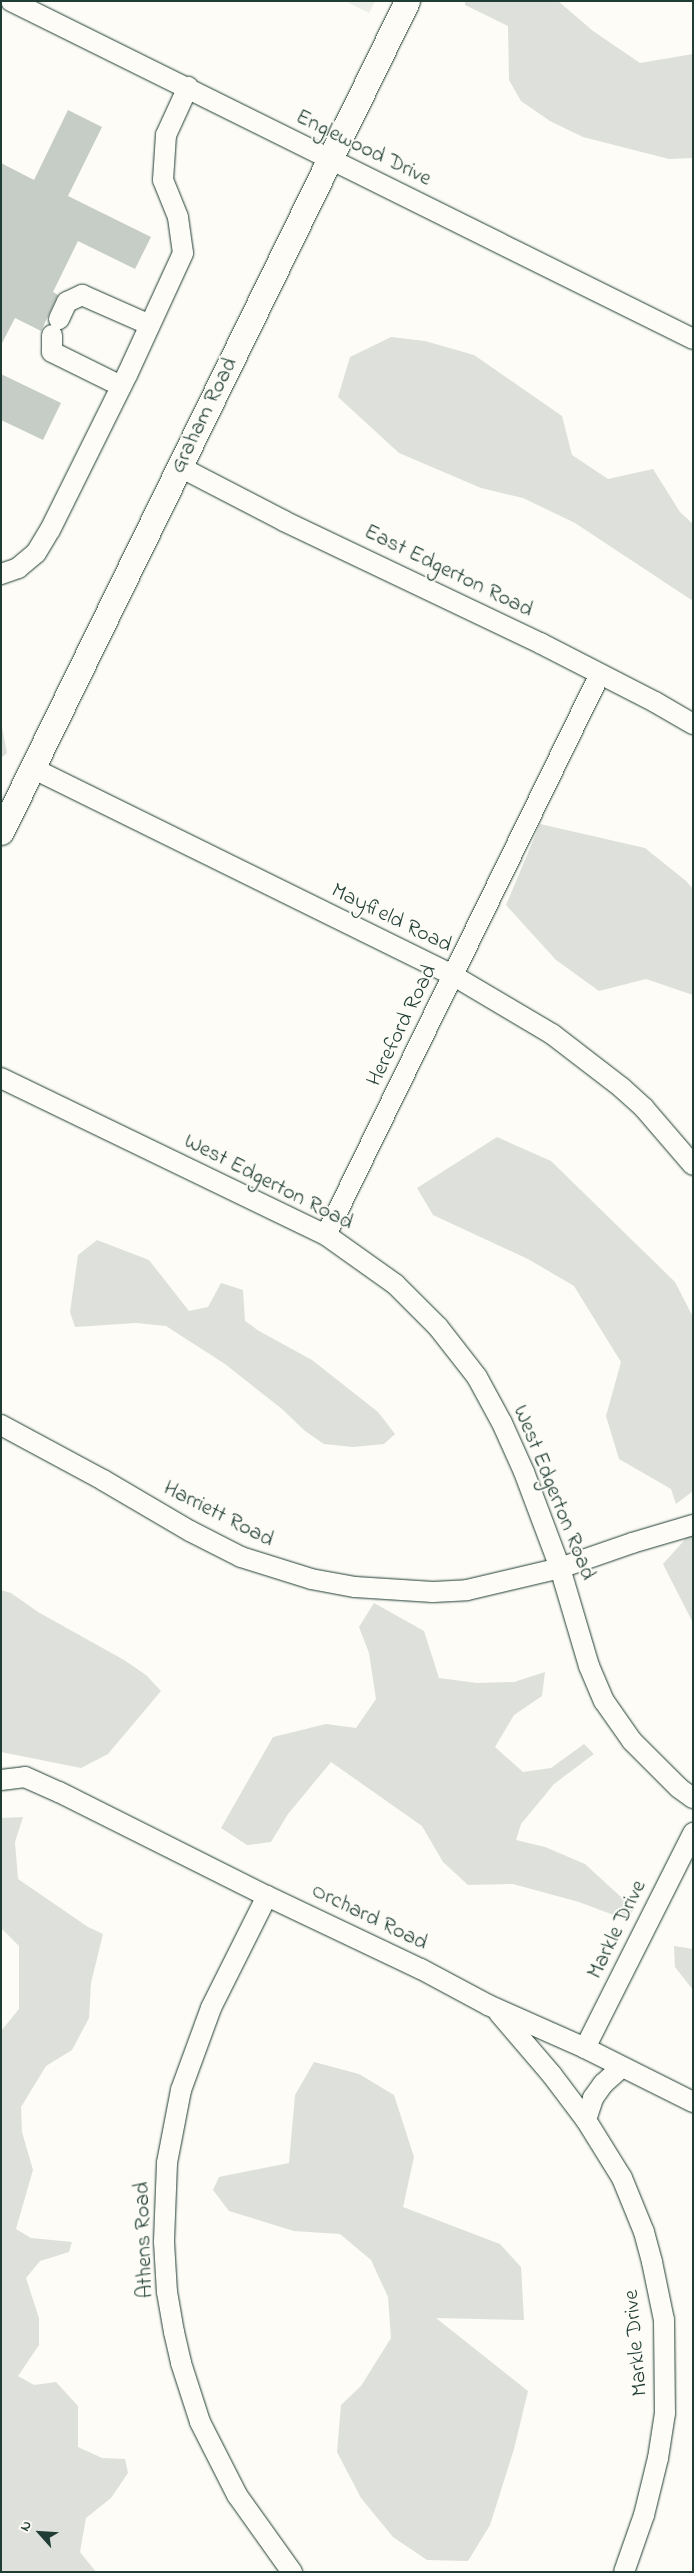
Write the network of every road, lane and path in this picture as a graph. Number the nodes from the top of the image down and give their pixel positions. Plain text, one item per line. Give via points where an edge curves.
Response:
1 (12, 1) edge
2 (408, 1) edge
3 (188, 87) junction
4 (331, 161) junction
5 (150, 325) junction
6 (693, 340) edge
7 (121, 386) junction
8 (180, 466) junction
9 (1, 574) edge
10 (600, 674) junction
11 (693, 724) edge
12 (32, 768) junction
13 (1, 832) edge
14 (454, 976) junction
15 (1, 1078) edge
16 (693, 1165) edge
17 (326, 1235) junction
18 (1, 1425) edge
19 (693, 1526) edge
20 (560, 1568) junction
21 (1, 1780) edge
22 (693, 1798) edge
23 (693, 1833) edge
24 (267, 1896) junction
25 (494, 2008) junction
26 (585, 2048) junction
27 (622, 2067) junction
28 (693, 2102) edge
29 (586, 2120) junction
30 (292, 2572) edge
31 (624, 2572) edge

1 - 3 street, Englewood Drive
2 - 4 main road, Graham Road
3 - 4 street, Englewood Drive
3 - 5 street via 166,135 163,180 178,217 183,253
4 - 6 street, Englewood Drive
4 - 8 main road, Graham Road
5 - 7 street
5 - 7 street via 82,295 67,302 55,327 52,352
7 - 9 street via 36,553 18,568
8 - 10 street, East Edgerton Road via 284,521
8 - 12 main road, Graham Road
10 - 11 street, East Edgerton Road
10 - 14 street, Hereford Road via 479,918
12 - 13 main road, Graham Road
12 - 14 street, Mayfield Road
14 - 16 street, Mayfield Road via 552,1034 611,1077 644,1108
14 - 17 street, Hereford Road
15 - 17 street, West Edgerton Road
17 - 20 street, West Edgerton Road via 394,1284 438,1326 477,1377 517,1456
18 - 20 street, Harriett Road via 215,1545 268,1568 311,1579 378,1590 433,1592 467,1590
19 - 20 street, Harriett Road via 632,1542
20 - 22 street, West Edgerton Road via 590,1666 613,1716 632,1741
21 - 24 street, Orchard Road via 25,1777
23 - 26 street, Markle Drive
24 - 25 street, Orchard Road via 421,1969
24 - 30 street, Athens Road via 211,2008 182,2090 167,2163 164,2242 167,2292 174,2332 200,2422 237,2495
25 - 26 street, Orchard Road
25 - 29 street, Markle Drive via 552,2074
26 - 27 street, Orchard Road
27 - 28 street, Orchard Road
27 - 29 street via 593,2098
29 - 31 street, Markle Drive via 622,2178 633,2204 652,2262 664,2320 666,2414 646,2506

